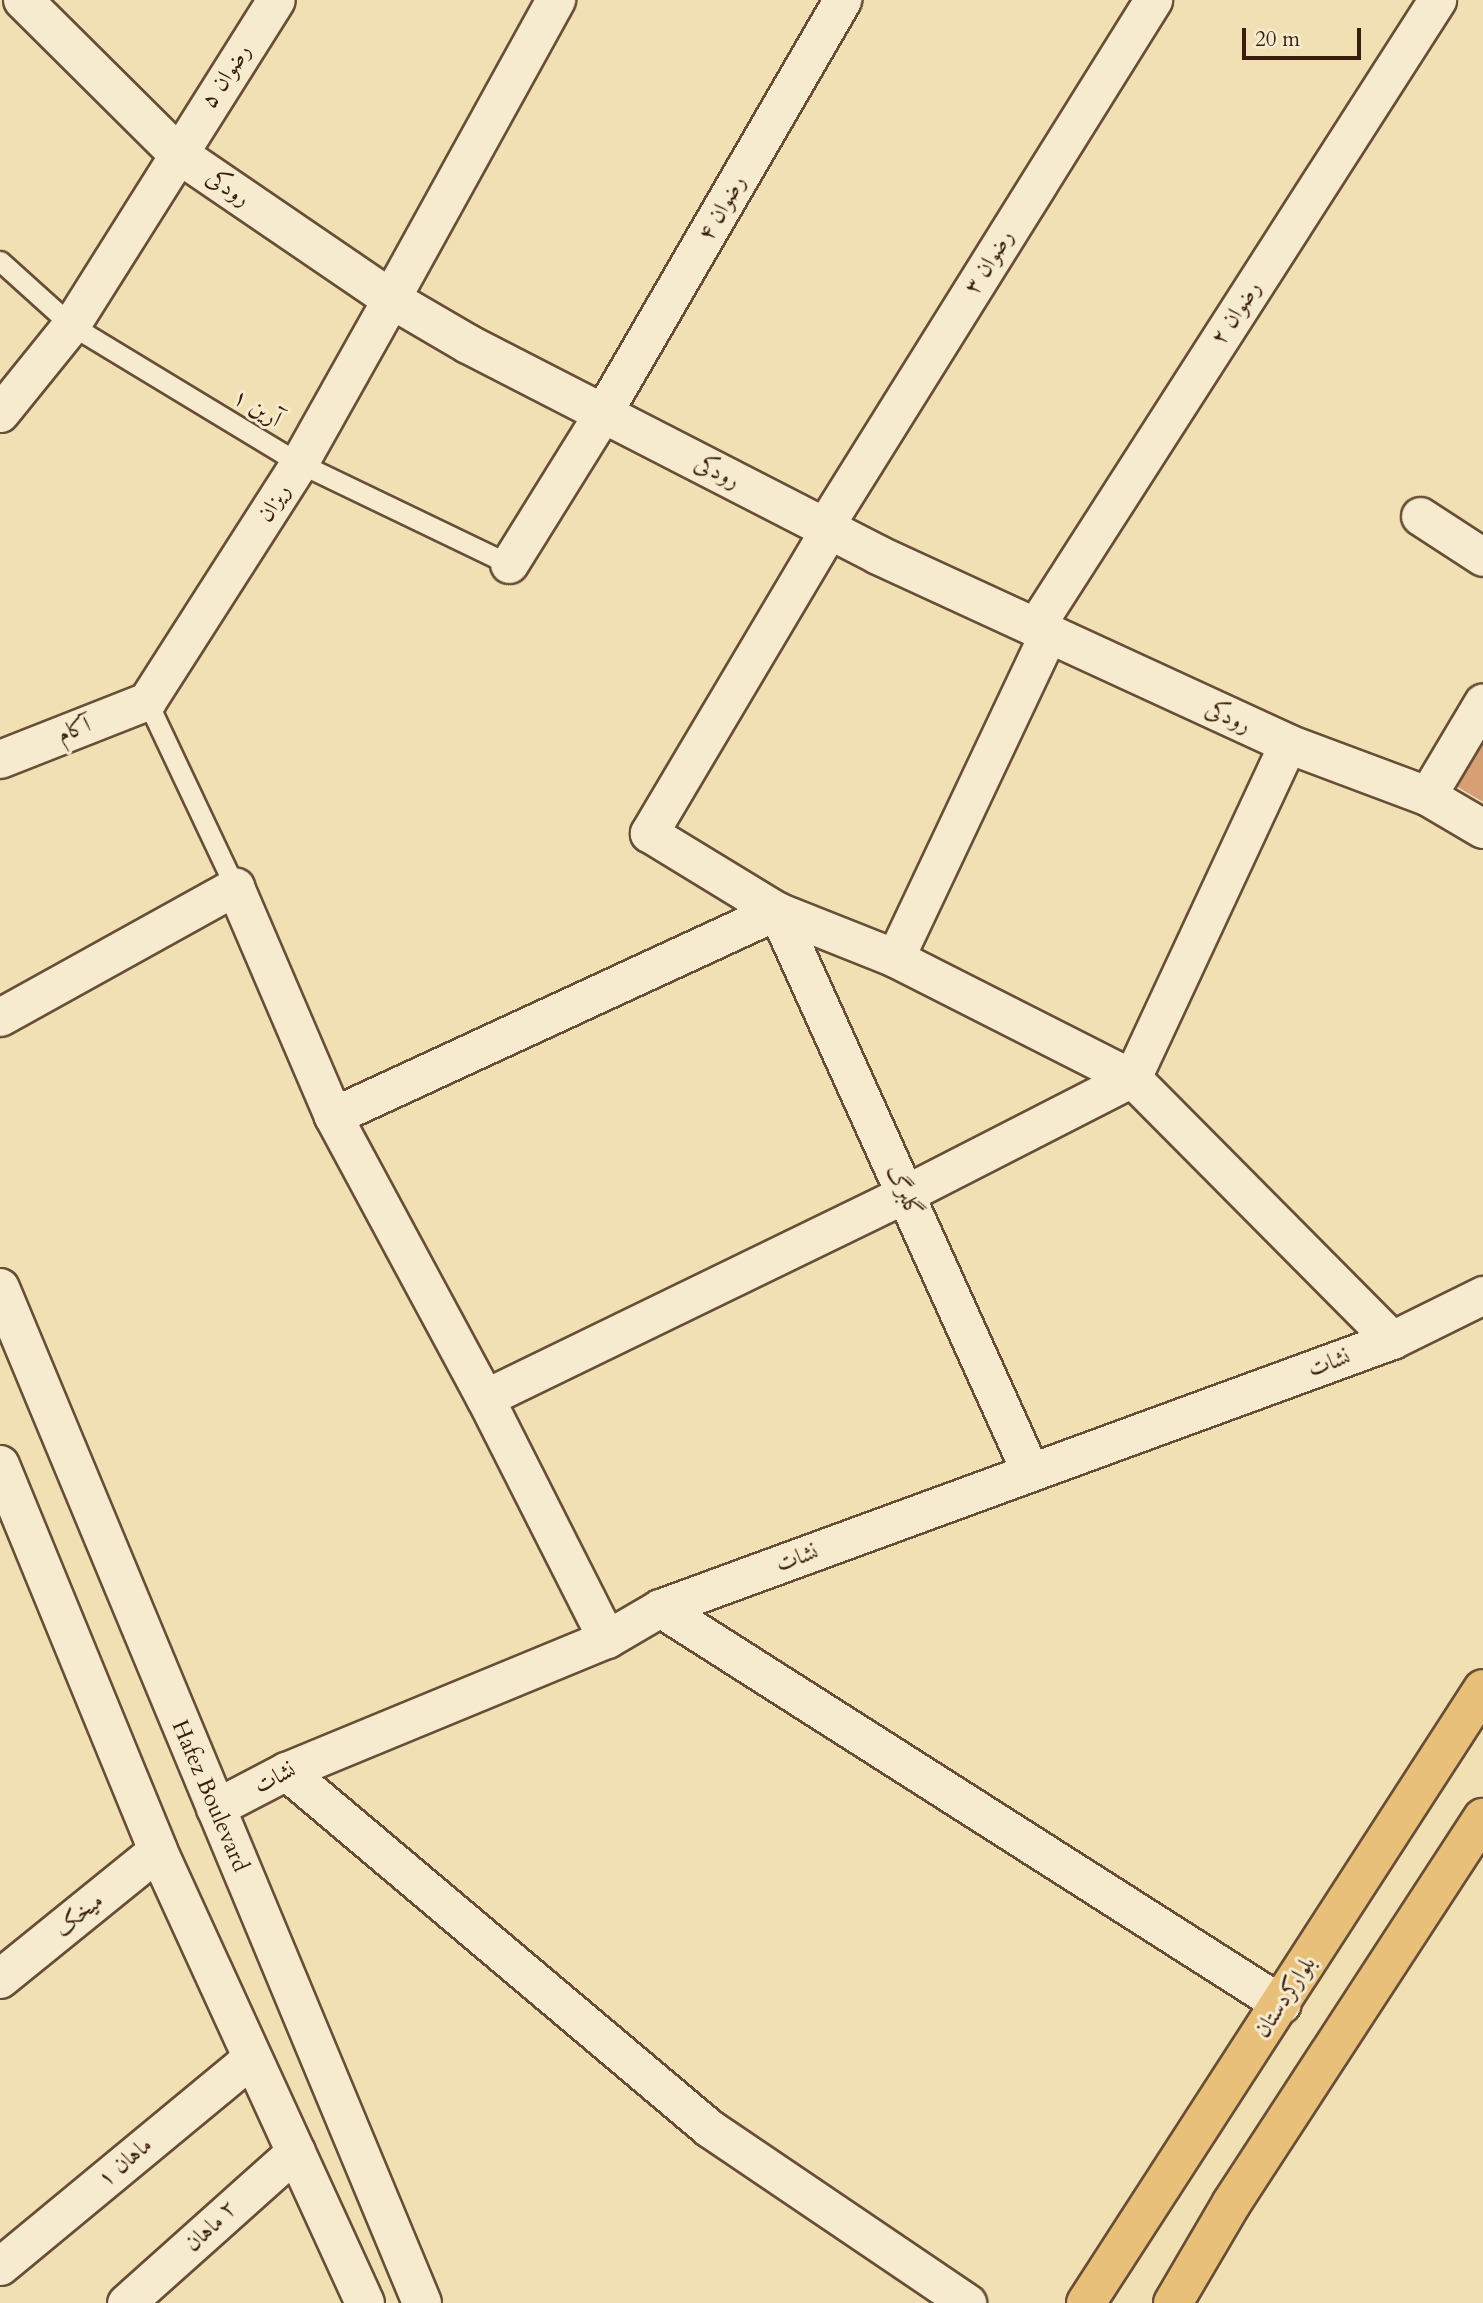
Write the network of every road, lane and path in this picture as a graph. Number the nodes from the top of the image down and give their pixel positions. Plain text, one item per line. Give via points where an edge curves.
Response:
1 (23, 0) edge
2 (276, 0) edge
3 (556, 0) edge
4 (842, 0) edge
5 (1153, 0) edge
6 (1437, 0) edge
7 (177, 153) junction
8 (0, 261) edge
9 (391, 299) junction
10 (71, 325) junction
11 (0, 413) edge
12 (601, 416) junction
13 (299, 463) junction
14 (1420, 516) dead end
15 (828, 526) junction
16 (1483, 557) edge
17 (509, 564) joint
18 (1042, 631) junction
19 (147, 701) junction
20 (1483, 702) edge
21 (1289, 744) junction
22 (0, 759) edge
23 (1427, 796) junction
24 (1483, 829) edge
25 (235, 887) junction
26 (777, 911) junction
27 (895, 958) junction
28 (0, 1017) edge
29 (1132, 1078) junction
30 (333, 1116) junction
31 (905, 1194) junction
32 (0, 1288) edge
33 (1483, 1295) edge
34 (1392, 1340) junction
35 (485, 1398) junction
36 (0, 1465) edge
37 (1030, 1471) junction
38 (660, 1608) junction
39 (607, 1639) junction
40 (1483, 1689) edge
41 (286, 1771) junction
42 (215, 1808) junction
43 (1483, 1818) edge
44 (158, 1851) junction
45 (0, 1979) edge
46 (1281, 2004) junction
47 (250, 2059) junction
48 (296, 2151) junction
49 (0, 2266) edge
50 (127, 2303) edge
51 (365, 2303) edge
52 (422, 2303) edge
53 (967, 2303) edge
54 (1086, 2303) edge
55 (1173, 2303) edge

1 - 7 street, رودکی
2 - 7 street, رضوان ۵
3 - 9 street
4 - 12 street, رضوان ۴
5 - 15 street, رضوان ۳
6 - 18 street, رضوان ۲
7 - 9 street, رودکی
7 - 10 street, رضوان ۵
8 - 10 lane, آرین ۱
9 - 12 street, رودکی
9 - 13 street, ریزان
10 - 11 street, رضوان ۵
10 - 13 lane, آرین ۱
12 - 15 street, رودکی
12 - 17 street, رضوان ۴
13 - 17 lane, آرین ۱
13 - 19 street, ریزان
14 - 16 street
15 - 18 street, رودکی via 878,555
15 - 26 street, رضوان ۳ via 649,833
18 - 21 street, رودکی
18 - 27 street, رضوان ۲
19 - 22 street, آکام
19 - 25 lane
20 - 23 street
21 - 23 street, رودکی
21 - 29 street
23 - 24 street, رودکی
25 - 28 street
25 - 30 street
26 - 27 street
26 - 30 street
26 - 31 street, گلبرگ
27 - 29 street
29 - 31 street
29 - 34 street
30 - 35 street
31 - 35 street
31 - 37 street, گلبرگ
32 - 42 street, Hafez Boulevard
33 - 34 street, نشات
34 - 37 street, نشات
35 - 39 street
36 - 44 street
37 - 38 street, نشات
38 - 39 street, نشات
38 - 46 street
39 - 41 street, نشات
40 - 46 main road, بلوارکردستان
41 - 42 street, نشات
41 - 53 street via 709,2128
42 - 52 street, Hafez Boulevard
43 - 55 main road via 1231,2204
44 - 45 street, میخک
44 - 47 street
46 - 54 main road, بلوارکردستان
47 - 48 street
47 - 49 street, ماهان ۱
48 - 50 street, ٢ ماهان
48 - 51 street

